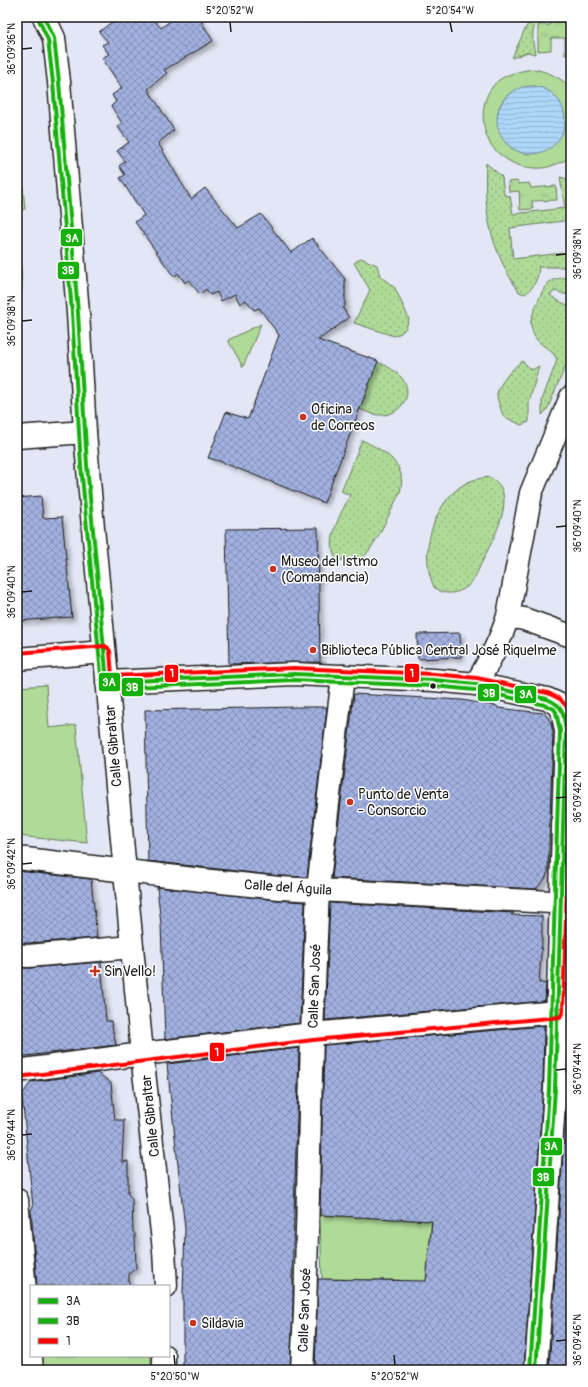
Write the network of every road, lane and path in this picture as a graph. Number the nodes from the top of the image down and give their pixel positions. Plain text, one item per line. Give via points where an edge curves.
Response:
1 (44, 17) edge
2 (59, 17) edge
3 (54, 38) junction
4 (571, 397) edge
5 (85, 432) junction
6 (564, 434) edge
7 (17, 437) edge
8 (508, 616) junction
9 (571, 636) edge
10 (104, 652) junction
11 (17, 659) edge
12 (343, 676) junction
13 (107, 682) junction
14 (476, 684) junction
15 (17, 858) edge
16 (125, 871) junction
17 (318, 889) junction
18 (566, 902) edge
19 (132, 947) junction
20 (17, 956) edge
21 (564, 1013) edge
22 (312, 1034) junction
23 (142, 1054) junction
24 (17, 1071) edge
25 (17, 1200) edge
26 (166, 1285) edge
27 (30, 1347) edge
28 (31, 1357) edge
29 (164, 1357) edge
30 (32, 1370) edge
31 (164, 1370) edge
32 (302, 1370) edge
33 (536, 1370) edge

1 - 3 main road, Calle Gibraltar
2 - 3 main road, Calle Gibraltar
3 - 5 main road, Calle Gibraltar via 78,306
4 - 6 main road
5 - 7 main road
5 - 10 main road, Calle Gibraltar
6 - 8 main road via 531,493
8 - 9 main road
8 - 14 main road via 489,662
10 - 11 main road
10 - 13 main road, Calle Gibraltar
12 - 13 main road via 294,674
12 - 14 main road
12 - 17 main road, Calle San José
13 - 16 main road, Calle Gibraltar
14 - 18 main road via 547,699 558,704 562,710 566,731
15 - 16 main road, Calle del Águila
16 - 17 main road, Calle del Águila via 280,888
16 - 19 main road, Calle Gibraltar
17 - 18 main road, Calle del Águila
17 - 22 main road, Calle San José
18 - 21 main road
19 - 20 main road
19 - 23 main road, Calle Gibraltar
21 - 22 main road
21 - 33 main road via 555,1089
22 - 23 main road
22 - 32 main road, Calle San José
23 - 24 main road
23 - 26 main road, Calle Gibraltar
25 - 27 main road
28 - 30 main road
29 - 31 main road

